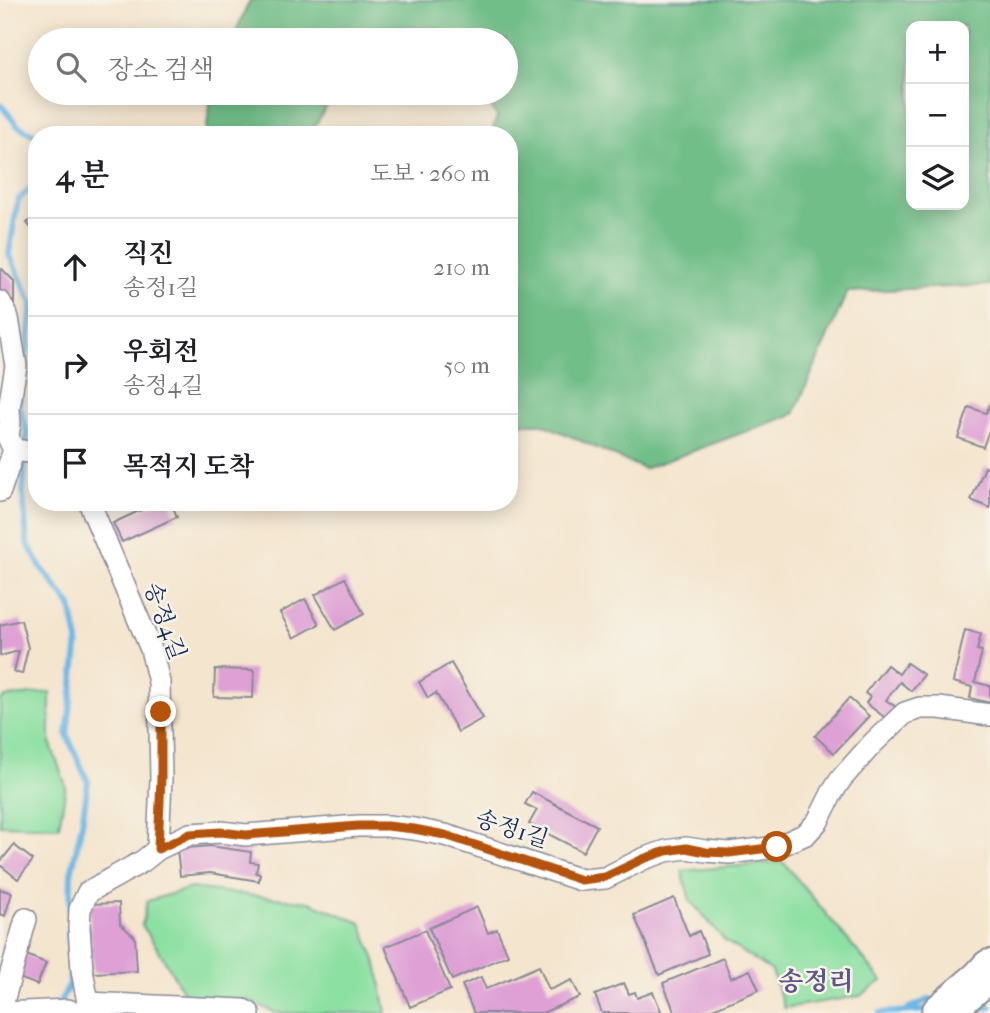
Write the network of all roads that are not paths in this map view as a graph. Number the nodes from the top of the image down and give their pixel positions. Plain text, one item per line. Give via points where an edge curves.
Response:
1 (0, 302) edge
2 (14, 450) junction
3 (28, 452) edge
4 (0, 491) edge
5 (93, 511) edge
6 (990, 715) edge
7 (158, 849) junction
8 (26, 919) dead end
9 (990, 969) edge
10 (80, 1010) edge
11 (28, 1012) edge
12 (1, 1013) edge
13 (249, 1013) edge
14 (941, 1013) edge

1 - 2 street via 8,318 16,366 8,437
2 - 3 street
2 - 4 street
5 - 7 street, 송정4길 via 151,649 159,682
6 - 7 street, 송정1길 via 939,708 905,713 841,779 806,834 777,847 729,853 686,848 666,851 605,877 581,880 445,835 387,826 190,834
7 - 10 street, 송정1길 via 88,892 80,909
8 - 12 street
9 - 14 highway
10 - 11 street
10 - 13 street
11 - 12 street

